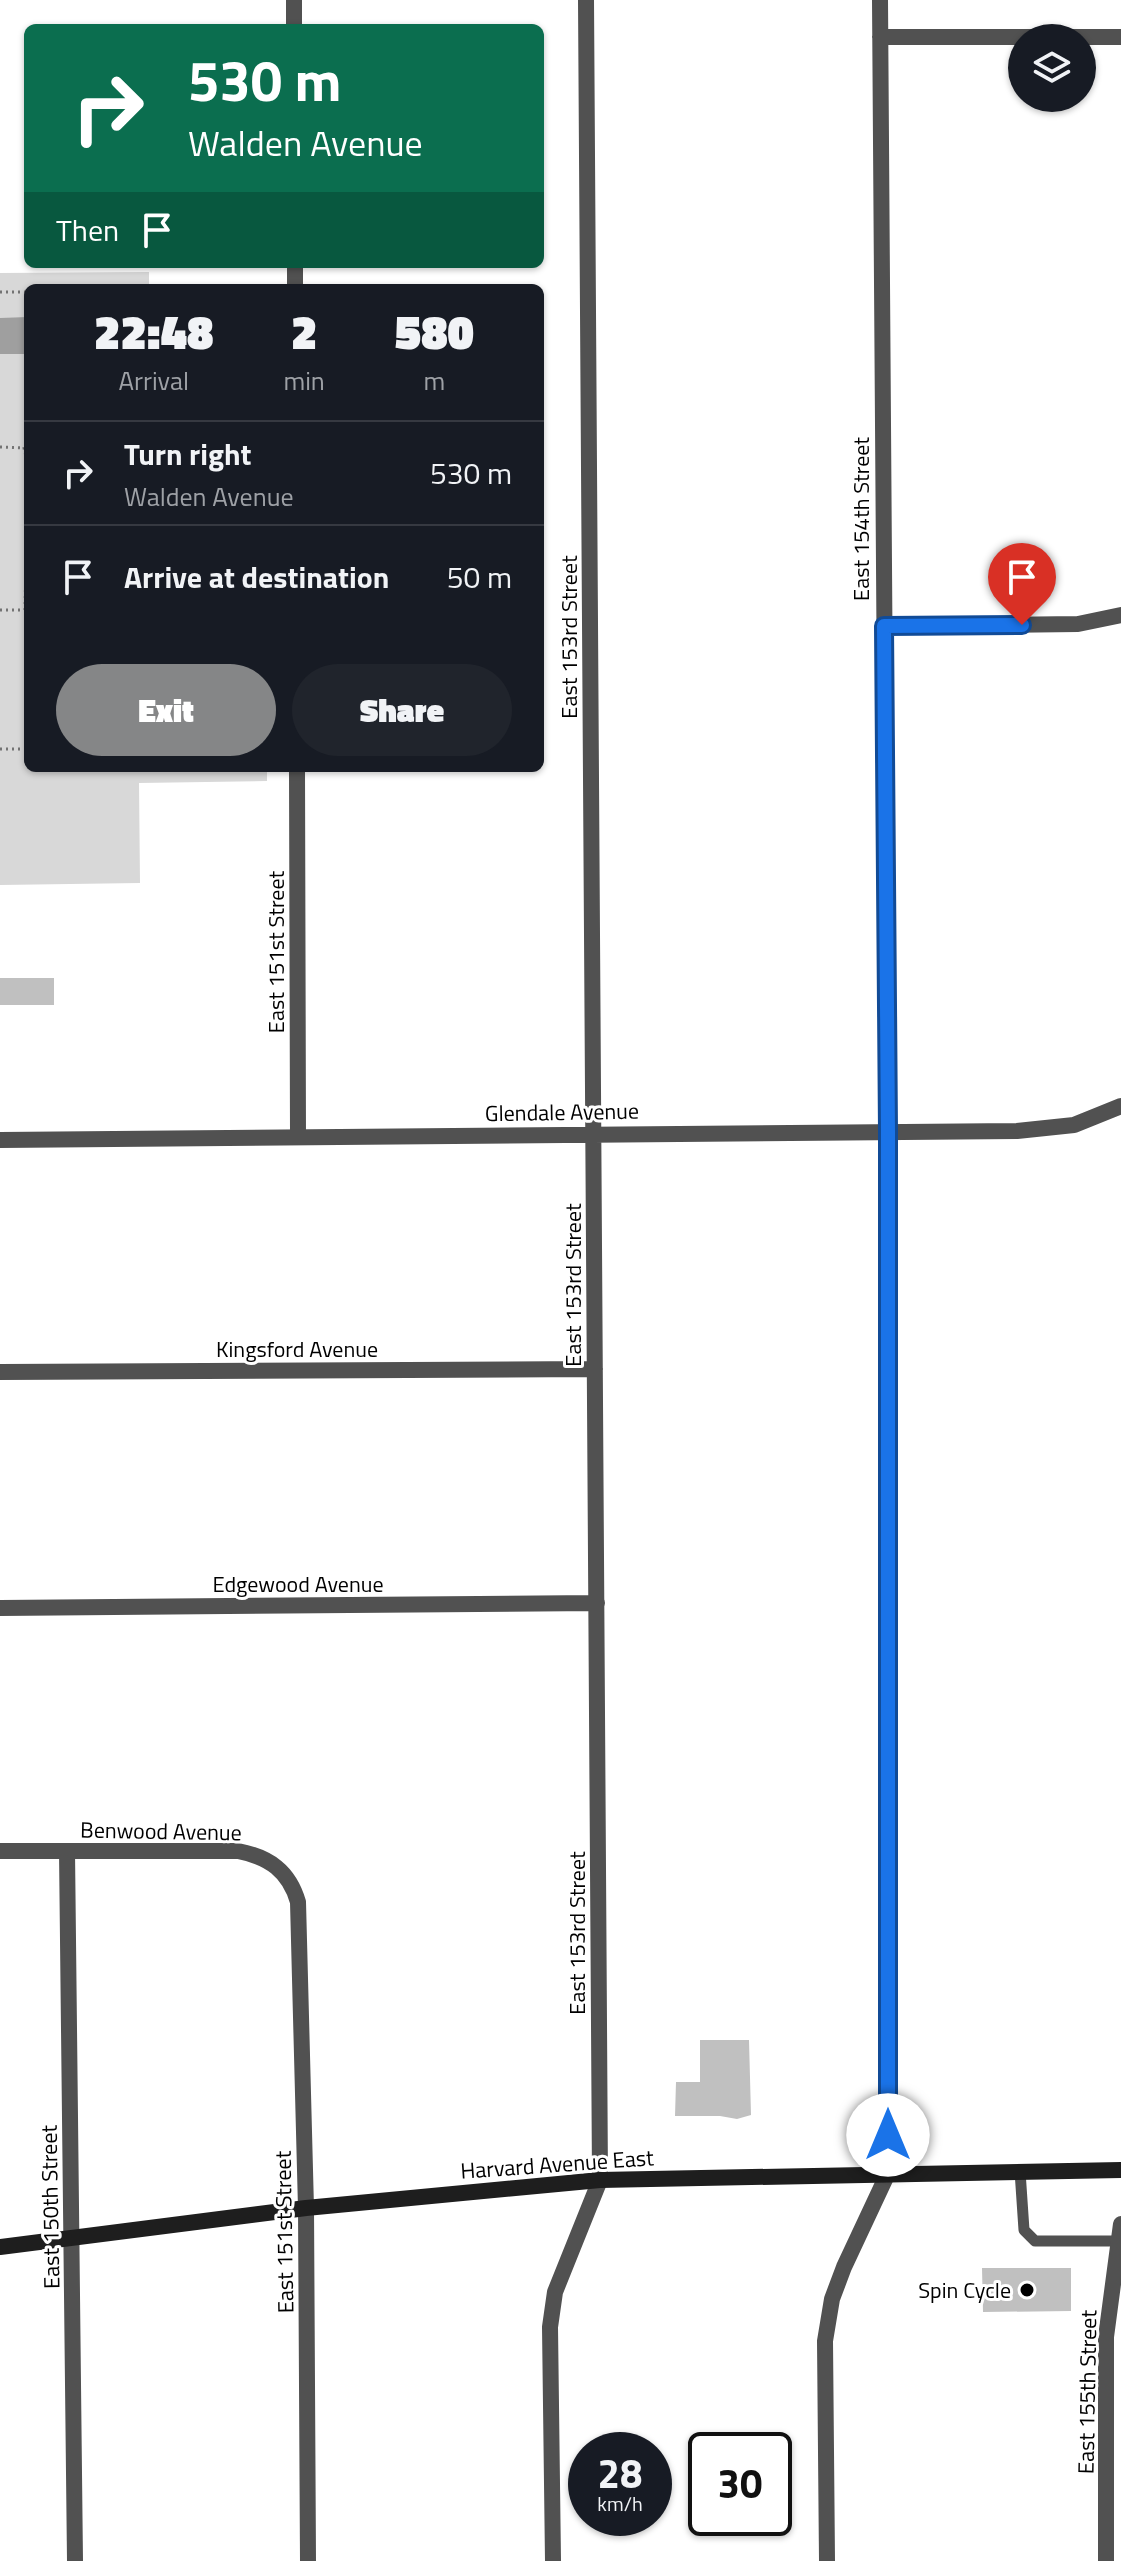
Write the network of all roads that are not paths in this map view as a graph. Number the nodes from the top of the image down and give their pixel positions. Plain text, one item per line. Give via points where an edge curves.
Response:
1 (294, 0) edge
2 (586, 0) edge
3 (880, 0) edge
4 (294, 24) edge
5 (880, 37) junction
6 (1121, 37) edge
7 (1121, 615) edge
8 (884, 626) junction
9 (297, 772) edge
10 (1121, 1106) edge
11 (888, 1131) junction
12 (595, 1133) junction
13 (298, 1136) junction
14 (0, 1140) edge
15 (595, 1369) junction
16 (0, 1372) edge
17 (597, 1603) junction
18 (0, 1608) edge
19 (0, 1851) edge
20 (67, 1851) junction
21 (298, 1902) joint
22 (1121, 2170) edge
23 (1020, 2171) junction
24 (888, 2173) junction
25 (600, 2180) junction
26 (306, 2208) junction
27 (1121, 2224) edge
28 (73, 2238) junction
29 (1119, 2241) junction
30 (0, 2247) edge
31 (1114, 2476) edge
32 (75, 2561) edge
33 (308, 2561) edge
34 (553, 2561) edge
35 (827, 2561) edge
36 (1106, 2561) edge

1 - 4 street
2 - 12 street, East 153rd Street
3 - 5 street, East 154th Street
5 - 6 street
5 - 8 street, East 154th Street
7 - 8 street via 1078,624
8 - 11 street, East 154th Street
9 - 13 street, East 151st Street
10 - 11 street, Glendale Avenue via 1074,1125 1017,1131
11 - 12 street, Glendale Avenue
11 - 24 street, East 154th Street
12 - 13 street, Glendale Avenue
12 - 15 street, East 153rd Street
13 - 14 street, Glendale Avenue
15 - 16 street, Kingsford Avenue
15 - 17 street, East 153rd Street
17 - 18 street, Edgewood Avenue
17 - 25 street, East 153rd Street
19 - 20 street, Benwood Avenue
20 - 21 street, Benwood Avenue via 258,1855 293,1884
20 - 28 street, East 150th Street
21 - 26 street, East 151st Street
22 - 23 main road, Harvard Avenue East
23 - 24 main road, Harvard Avenue East
23 - 29 lane via 1024,2230 1035,2241
24 - 25 main road, Harvard Avenue East
24 - 35 street, East 154th Street via 844,2267 827,2327
25 - 26 main road, Harvard Avenue East
25 - 34 street, East 153rd Street via 555,2292 550,2327
26 - 28 main road, Harvard Avenue East
26 - 33 street, East 151st Street
27 - 29 street, East 155th Street
28 - 30 main road, Harvard Avenue East
28 - 32 street, East 150th Street
29 - 31 street, East 155th Street via 1106,2337
31 - 36 street, East 155th Street

